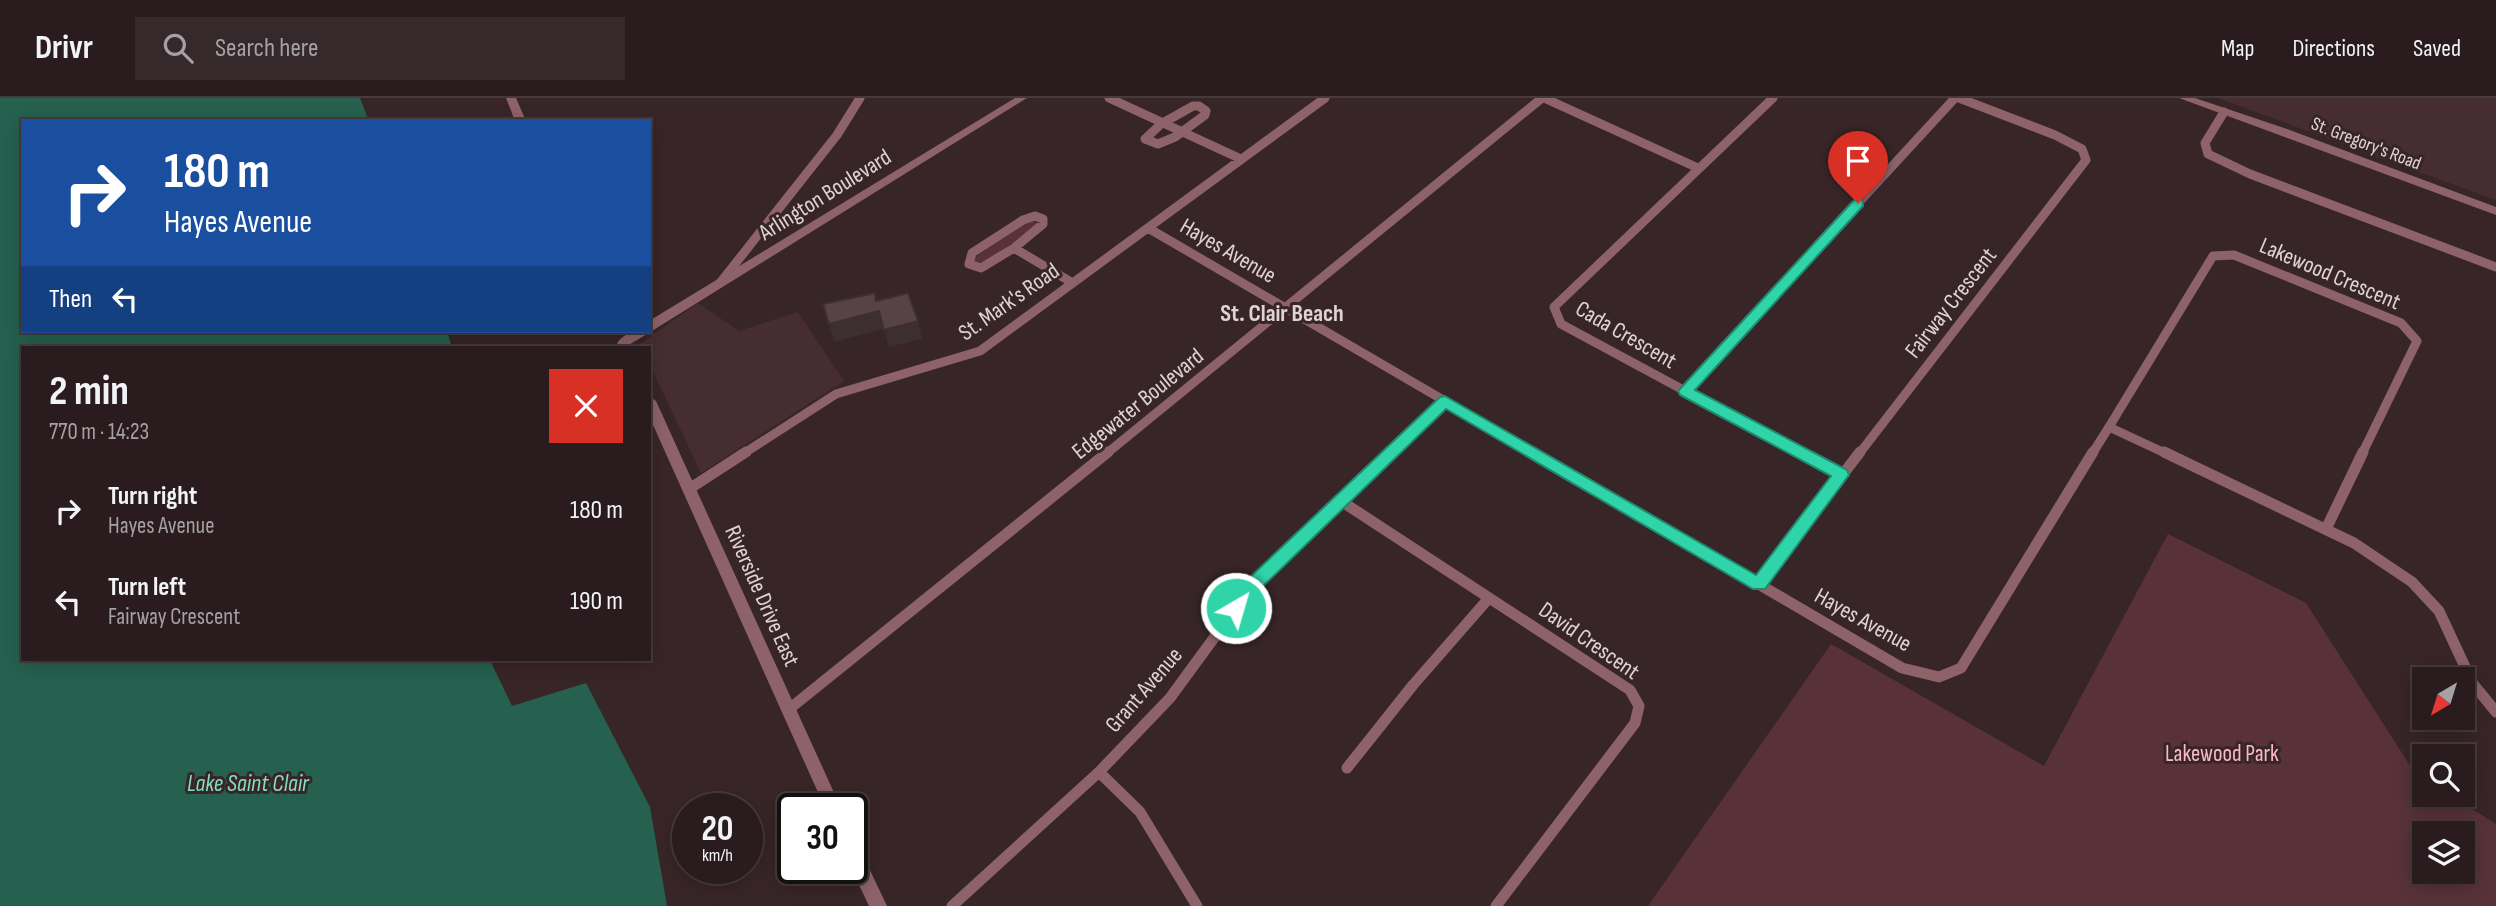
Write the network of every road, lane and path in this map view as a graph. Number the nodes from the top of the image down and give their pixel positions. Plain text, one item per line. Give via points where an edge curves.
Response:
1 (511, 98) edge
2 (860, 98) edge
3 (1022, 98) edge
4 (1109, 98) edge
5 (1325, 98) edge
6 (1543, 98) edge
7 (1773, 98) edge
8 (1957, 98) edge
9 (2184, 98) edge
10 (2224, 112) junction
11 (520, 119) edge
12 (1161, 124) junction
13 (1181, 132) junction
14 (1241, 159) junction
15 (1698, 168) junction
16 (2496, 211) edge
17 (1148, 228) junction
18 (1014, 248) junction
19 (2496, 267) edge
20 (1071, 282) junction
21 (717, 287) junction
22 (1287, 309) junction
23 (651, 326) edge
24 (639, 333) edge
25 (622, 341) edge
26 (1685, 391) junction
27 (1445, 401) junction
28 (651, 405) edge
29 (2109, 427) junction
30 (1841, 475) junction
31 (689, 489) junction
32 (1341, 501) junction
33 (2326, 529) junction
34 (1759, 584) junction
35 (1489, 598) junction
36 (788, 710) junction
37 (2496, 712) edge
38 (1347, 768) dead end
39 (1098, 772) junction
40 (826, 793) edge
41 (867, 884) edge
42 (877, 906) edge
43 (952, 906) edge
44 (1198, 906) edge
45 (1496, 906) edge

1 - 11 street
2 - 21 street via 837,135
3 - 21 street, Arlington Boulevard
4 - 12 street
5 - 14 street, St. Mark's Road
6 - 15 street
6 - 22 street, Edgewater Boulevard
7 - 15 street, Cada Crescent
8 - 26 street
8 - 30 street, Fairway Crescent via 2055,135 2082,149 2086,160
9 - 10 street, St. Gregory's Road
10 - 16 street, St. Gregory's Road
10 - 19 street via 2205,143 2208,154
12 - 13 street
12 - 13 street via 1146,142 1164,142
12 - 13 street via 1187,108 1206,111
13 - 14 street
14 - 17 street, St. Mark's Road
15 - 26 street, Cada Crescent via 1554,307 1561,324
17 - 20 street, St. Mark's Road
17 - 22 street, Hayes Avenue
18 - 18 street via 1041,228 1043,219 1027,218 972,253 968,261 981,268
18 - 20 street
20 - 31 street, St. Mark's Road via 980,351 836,394
21 - 23 street, Arlington Boulevard
22 - 27 street, Hayes Avenue
22 - 36 street, Edgewater Boulevard
24 - 25 street
26 - 30 street, Cada Crescent
27 - 32 street, Grant Avenue
27 - 34 street, Hayes Avenue
28 - 31 street, Riverside Drive East
29 - 33 street
29 - 33 street, Lakewood Crescent via 2213,256 2234,255 2400,323 2417,341
29 - 34 street, Hayes Avenue via 1961,668 1947,677 1902,668
30 - 34 street, Fairway Crescent
31 - 36 street, Riverside Drive East
32 - 35 street, David Crescent
32 - 39 street, Grant Avenue via 1252,586 1170,698
33 - 37 street via 2393,566 2430,600 2467,678
35 - 38 street
35 - 45 street, David Crescent via 1630,690 1639,706 1635,723
36 - 40 street, Riverside Drive East
39 - 43 street, Grant Avenue
39 - 44 street via 1140,812
41 - 42 street

